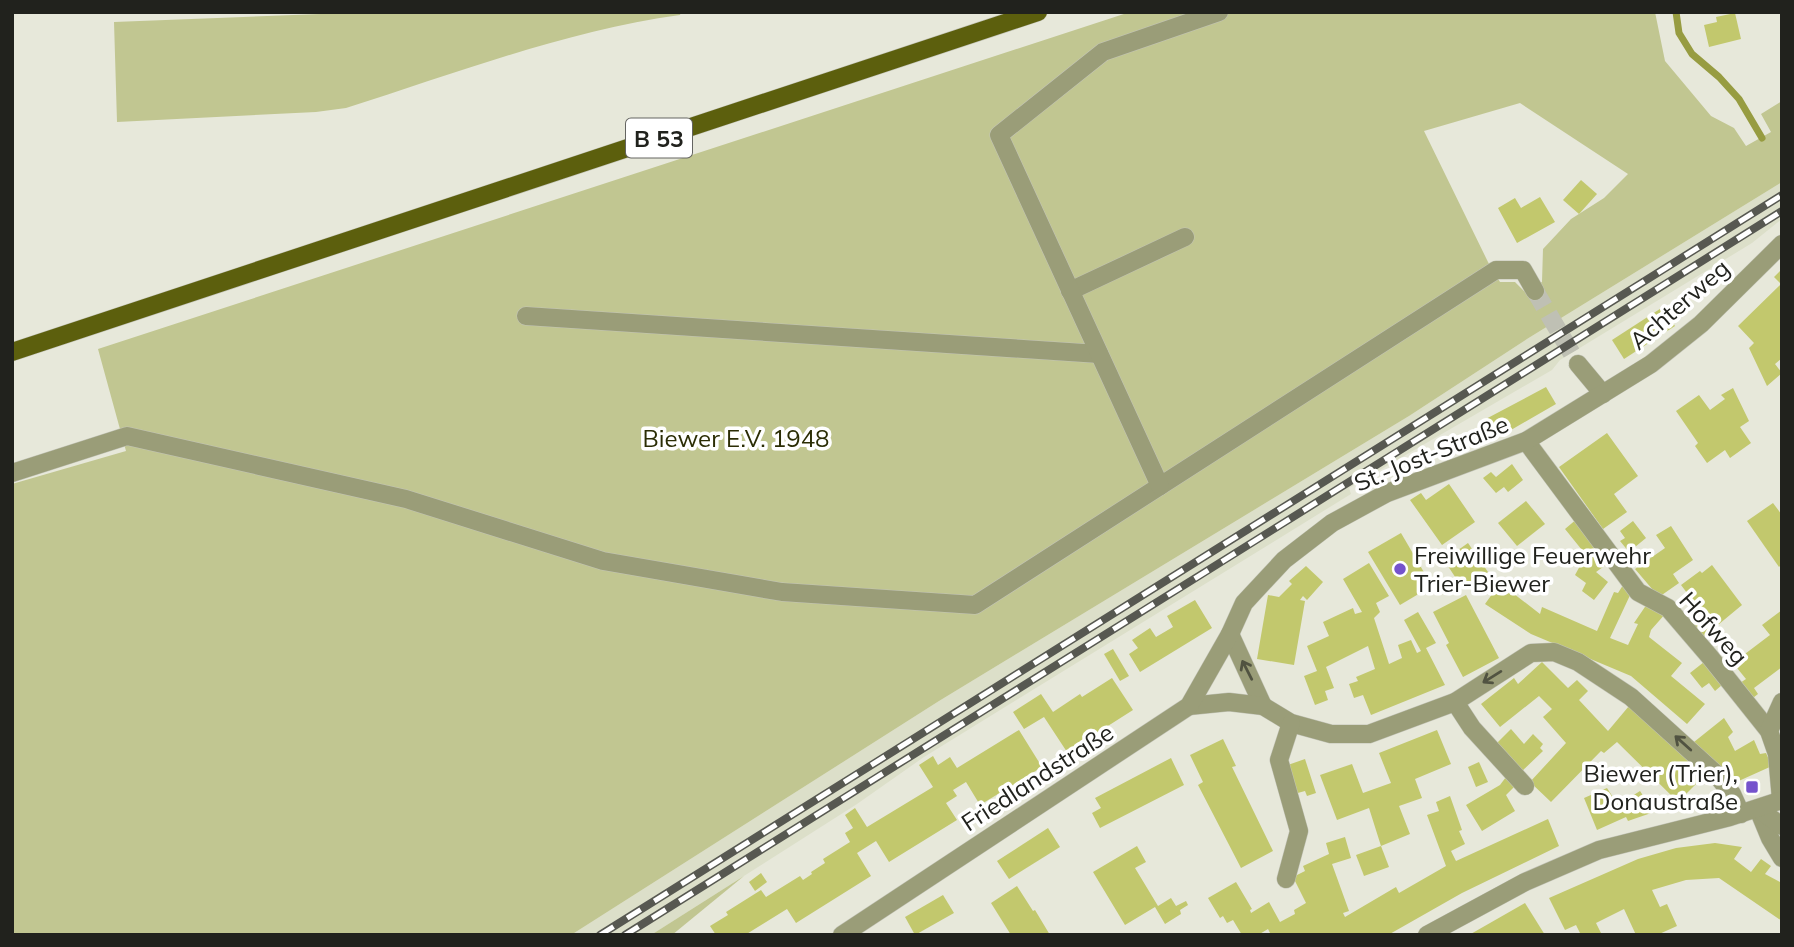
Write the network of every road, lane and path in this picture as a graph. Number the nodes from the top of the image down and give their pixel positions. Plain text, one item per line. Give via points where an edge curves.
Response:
1 (1038, 12) edge
2 (1219, 12) edge
3 (1185, 237) dead end
4 (1782, 244) edge
5 (1070, 291) junction
6 (1535, 291) tunnel mouth
7 (526, 316) dead end
8 (12, 352) edge
9 (1099, 354) junction
10 (1578, 364) tunnel mouth
11 (1603, 394) junction
12 (1526, 441) junction
13 (12, 473) edge
14 (1160, 486) junction
15 (1230, 634) junction
16 (1455, 702) junction
17 (1782, 702) edge
18 (1189, 706) junction
19 (1263, 706) junction
20 (1291, 723) junction
21 (1769, 731) junction
22 (1525, 786) dead end
23 (1781, 800) edge
24 (1758, 809) junction
25 (1741, 814) junction
26 (1782, 825) edge
27 (1782, 858) edge
28 (1286, 879) dead end
29 (842, 935) edge
30 (1427, 935) edge

1 - 8 main road, B 53
2 - 5 street via 1103,52 999,135
3 - 5 street
4 - 11 street, Achterweg via 1701,324
5 - 9 street
6 - 14 street via 1523,270 1496,270
7 - 9 street
9 - 14 street
10 - 11 street
11 - 12 street, St.-Jost-Straße
12 - 15 street, St.-Jost-Straße via 1387,493 1332,523 1284,560 1244,603
12 - 21 street, Hofweg via 1638,592 1668,608
13 - 14 street via 127,436 407,499 603,561 782,592 958,605 975,605
15 - 18 street, Friedlandstraße
19 -> 15 street
16 - 20 street via 1369,734 1331,734
16 - 22 street via 1472,728
25 -> 16 street via 1715,773 1631,696 1554,652 1531,653
17 - 21 street
18 - 19 street via 1228,702
18 - 29 street, Friedlandstraße
19 - 20 street
20 - 28 street via 1279,760 1299,831
21 - 23 street, Hofweg via 1777,754
23 - 24 street
24 - 25 street
24 - 26 street
24 - 27 street
25 - 30 street via 1599,850 1525,882

